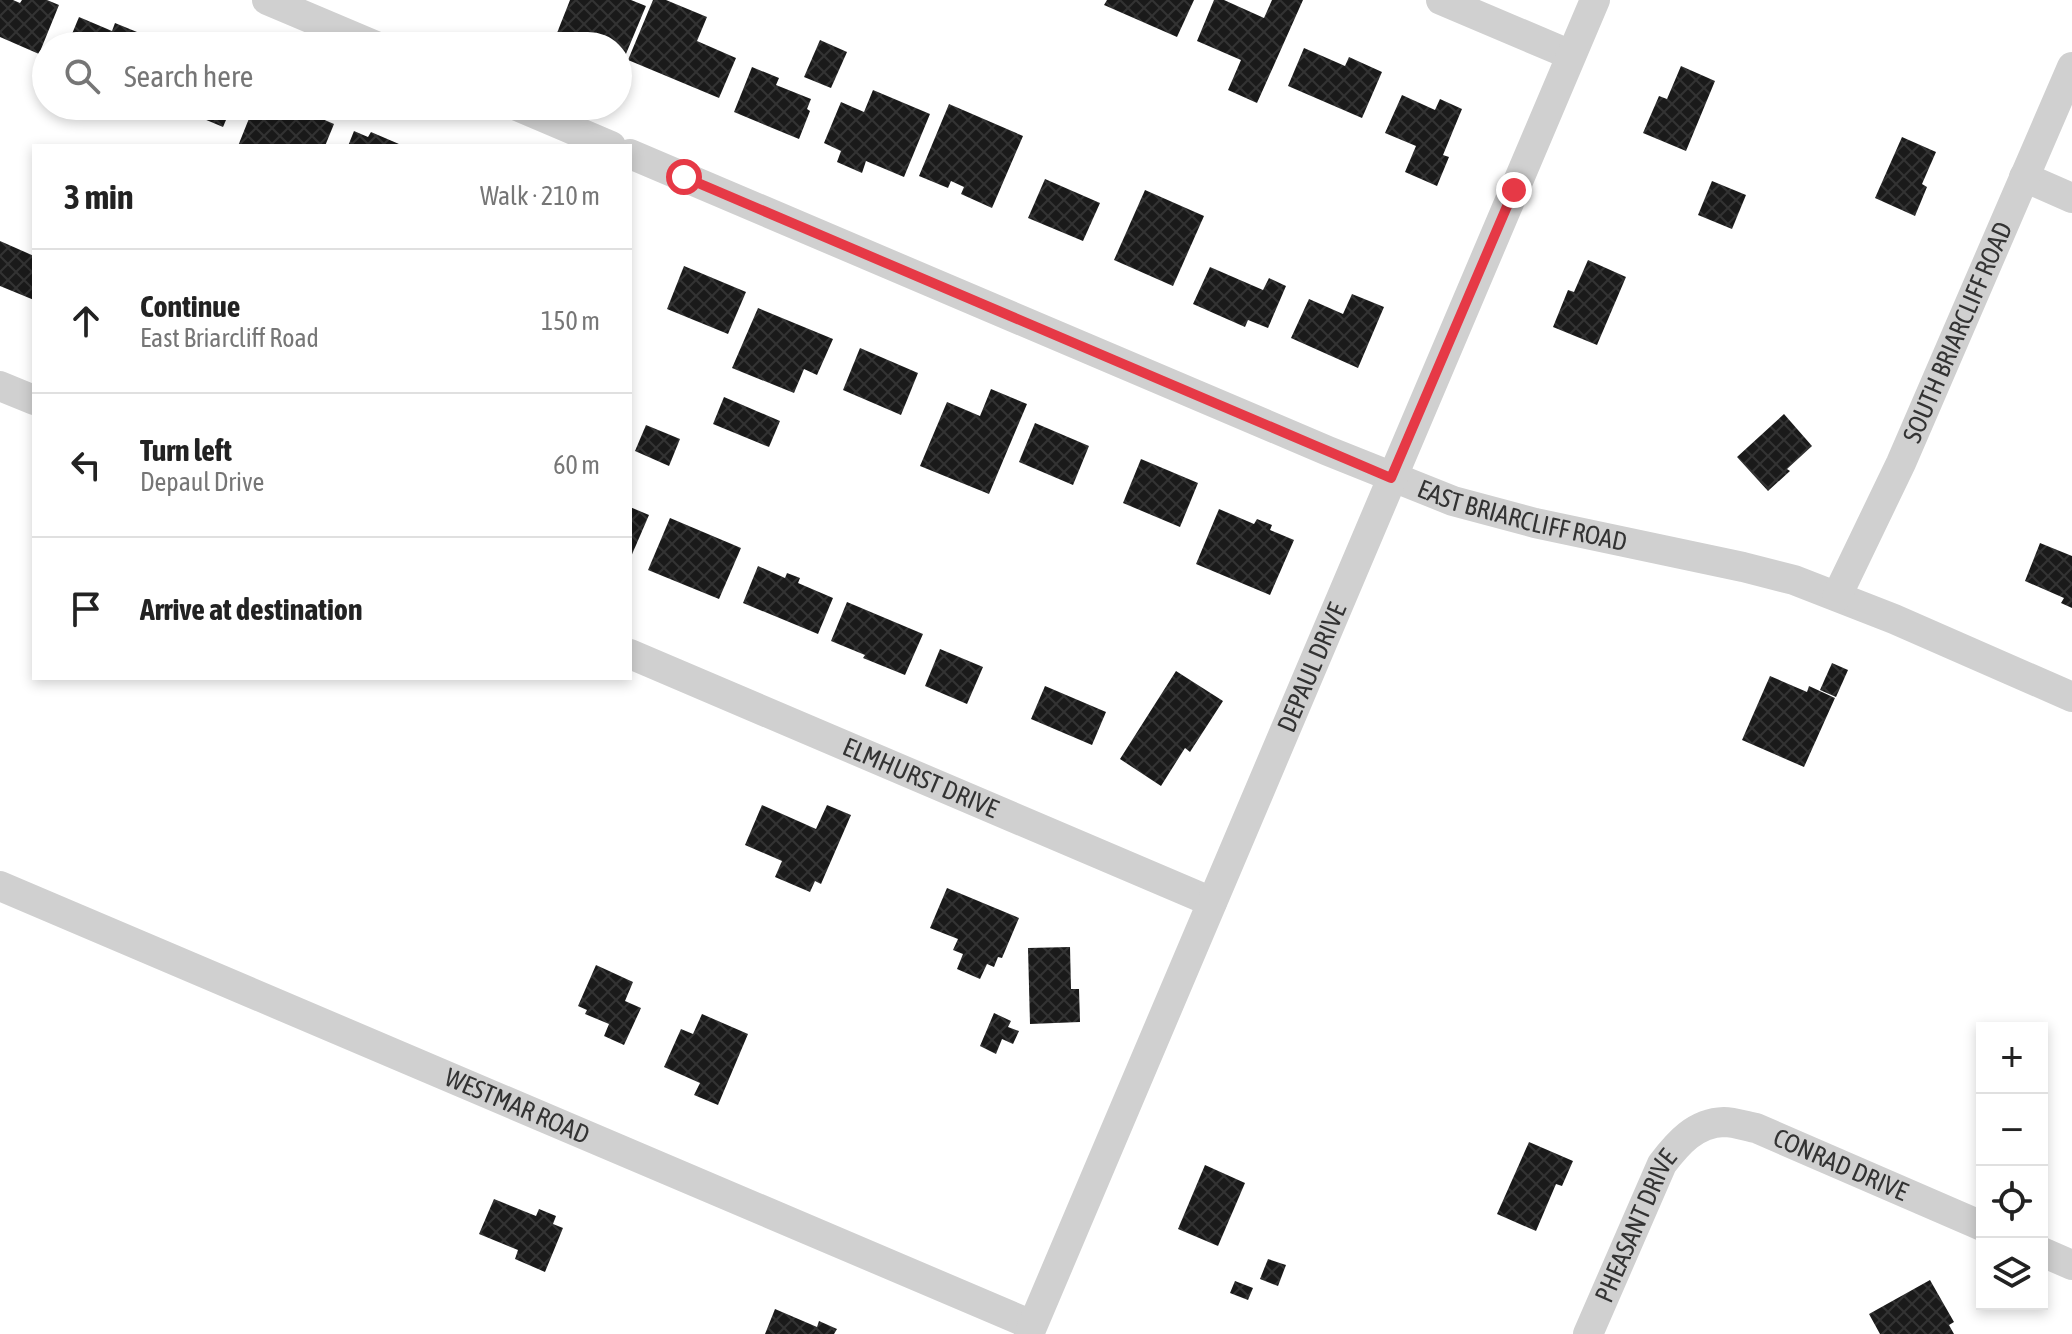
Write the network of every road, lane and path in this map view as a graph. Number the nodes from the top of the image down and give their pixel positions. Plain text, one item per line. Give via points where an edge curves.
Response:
1 (267, 0) edge
2 (1441, 0) edge
3 (1595, 0) edge
4 (343, 32) edge
5 (1571, 55) junction
6 (2072, 67) edge
7 (550, 120) edge
8 (606, 144) edge
9 (632, 155) edge
10 (2024, 177) junction
11 (2072, 198) edge
12 (0, 386) edge
13 (32, 399) edge
14 (1391, 478) junction
15 (1837, 596) junction
16 (632, 655) edge
17 (2072, 697) edge
18 (0, 886) edge
19 (1212, 902) junction
20 (1697, 1129) joint
21 (1976, 1223) edge
22 (2048, 1255) edge
23 (2072, 1265) edge
24 (1030, 1330) edge
25 (1588, 1334) edge

1 - 4 street
2 - 5 street
3 - 5 street, DEPAUL DRIVE
5 - 14 street, DEPAUL DRIVE
6 - 10 street, SOUTH BRIARCLIFF ROAD
7 - 8 street
9 - 14 street, EAST BRIARCLIFF ROAD
10 - 11 street
10 - 15 street, SOUTH BRIARCLIFF ROAD via 1901,463
12 - 13 street
14 - 15 street, EAST BRIARCLIFF ROAD via 1524,521 1743,567
14 - 19 street, DEPAUL DRIVE
15 - 17 street, EAST BRIARCLIFF ROAD
16 - 19 street, ELMHURST DRIVE
18 - 24 street, WESTMAR ROAD
19 - 24 street, DEPAUL DRIVE
20 - 21 street, CONRAD DRIVE via 1724,1122 1756,1128
20 - 25 street, PHEASANT DRIVE via 1662,1164
22 - 23 street

